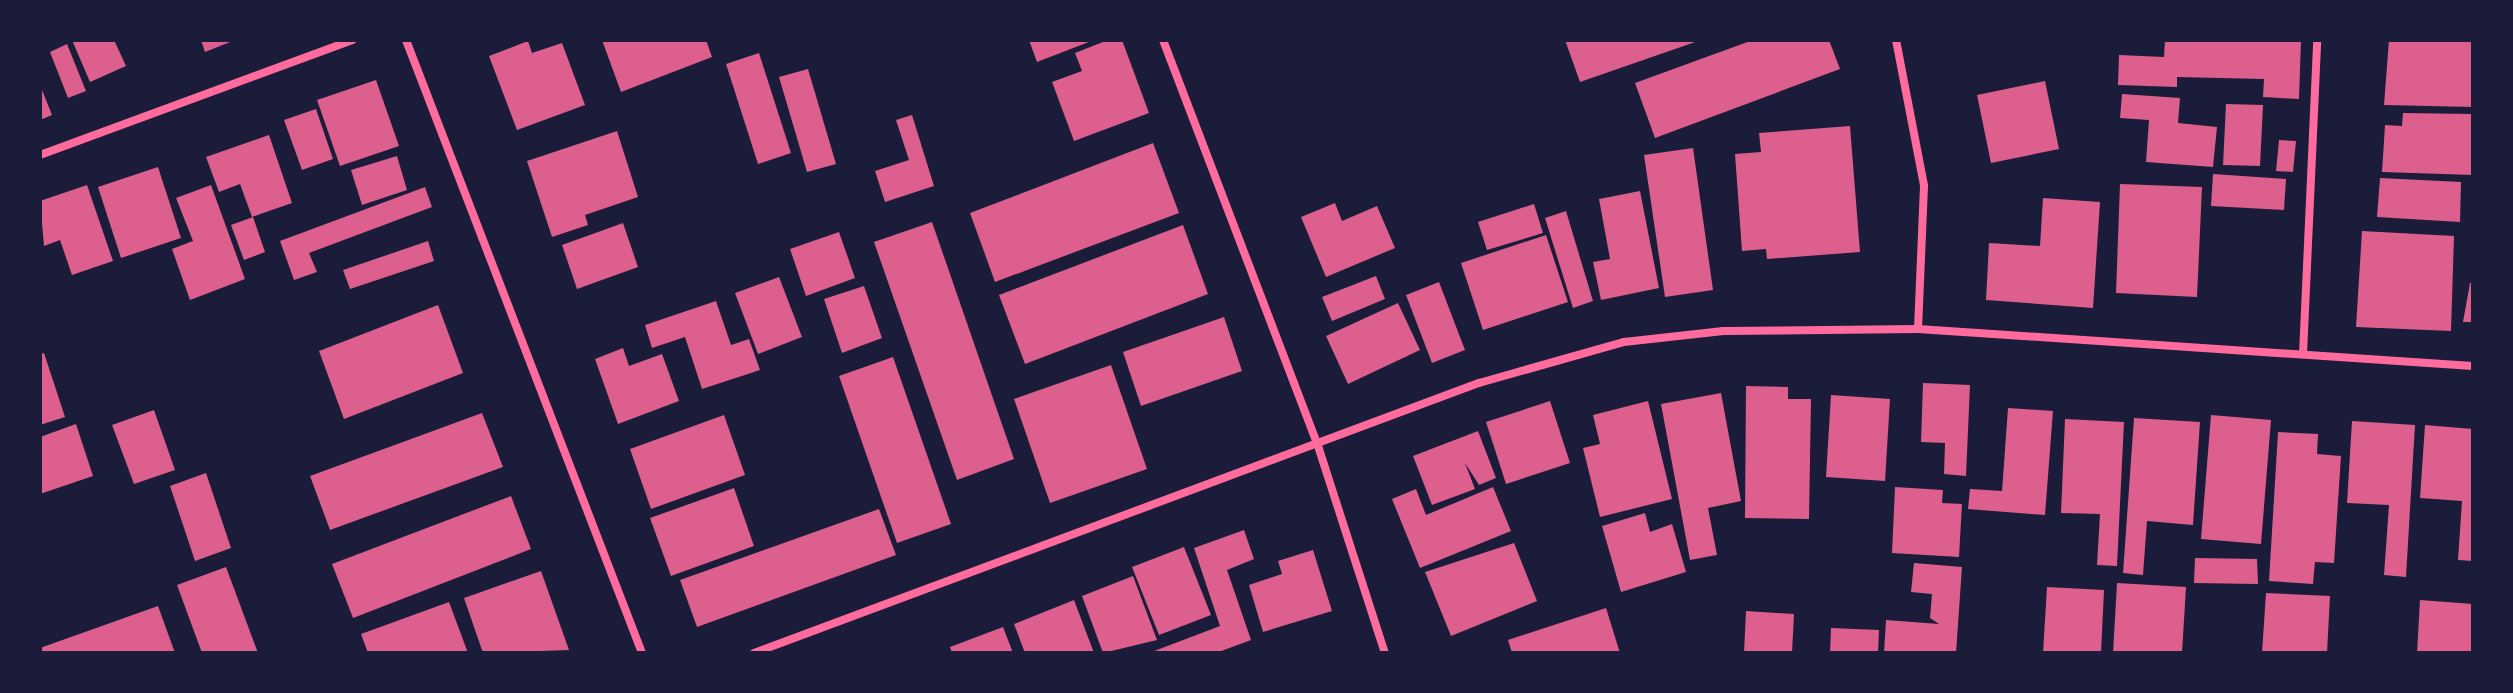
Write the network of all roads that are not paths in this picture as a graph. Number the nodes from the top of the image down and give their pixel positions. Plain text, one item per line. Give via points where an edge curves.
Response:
1 (353, 40) edge
2 (406, 40) edge
3 (1163, 40) edge
4 (1896, 40) edge
5 (2317, 40) edge
6 (40, 155) edge
7 (1918, 329) junction
8 (2303, 354) junction
9 (2473, 366) edge
10 (1319, 449) junction
11 (642, 653) edge
12 (754, 653) edge
13 (1385, 653) edge

1 - 6 street
2 - 11 street
3 - 10 street
4 - 7 street via 1924,186
5 - 8 street
7 - 8 street
7 - 10 street via 1723,331 1624,342 1479,383
8 - 9 street
10 - 12 street
10 - 13 street

